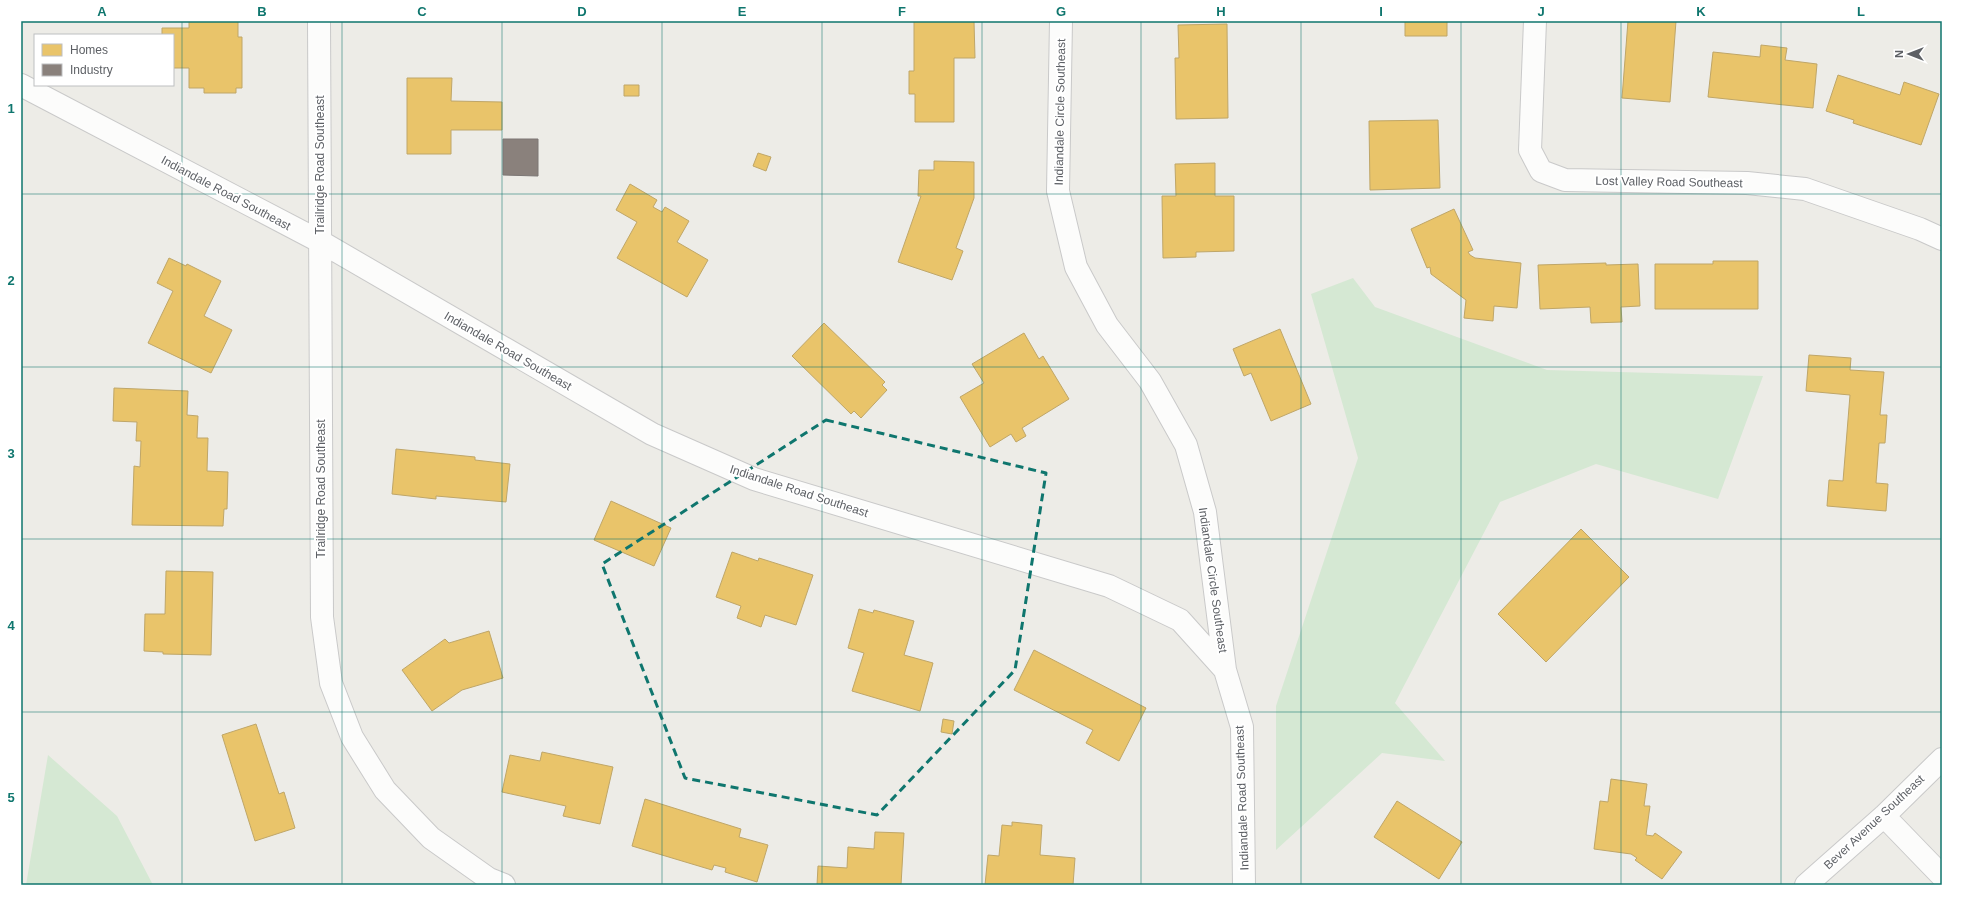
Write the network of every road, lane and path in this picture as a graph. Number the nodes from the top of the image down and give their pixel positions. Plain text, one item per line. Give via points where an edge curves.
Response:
1 (319, 21) edge
2 (1061, 21) edge
3 (1535, 21) edge
4 (21, 85) edge
5 (1942, 239) edge
6 (321, 242) junction
7 (1224, 670) junction
8 (1942, 759) edge
9 (1884, 816) junction
10 (1942, 876) edge
11 (504, 885) edge
12 (1244, 885) edge
13 (1806, 885) edge

1 - 6 street, Trailridge Road Southeast
2 - 7 street, Indiandale Circle Southeast via 1058,191 1076,267 1107,325 1150,381 1186,445 1205,512
3 - 5 street, Lost Valley Road Southeast via 1530,150 1541,171 1565,180 1747,184 1805,189
4 - 6 street, Indiandale Road Southeast
6 - 7 street, Indiandale Road Southeast via 652,434 754,478 1109,586 1180,620
6 - 11 street, Trailridge Road Southeast via 322,617 331,683 352,737 385,790 430,838 489,879
7 - 12 street, Indiandale Road Southeast via 1242,727
8 - 9 street, Bever Avenue Southeast
9 - 10 street
9 - 13 street, Bever Avenue Southeast

